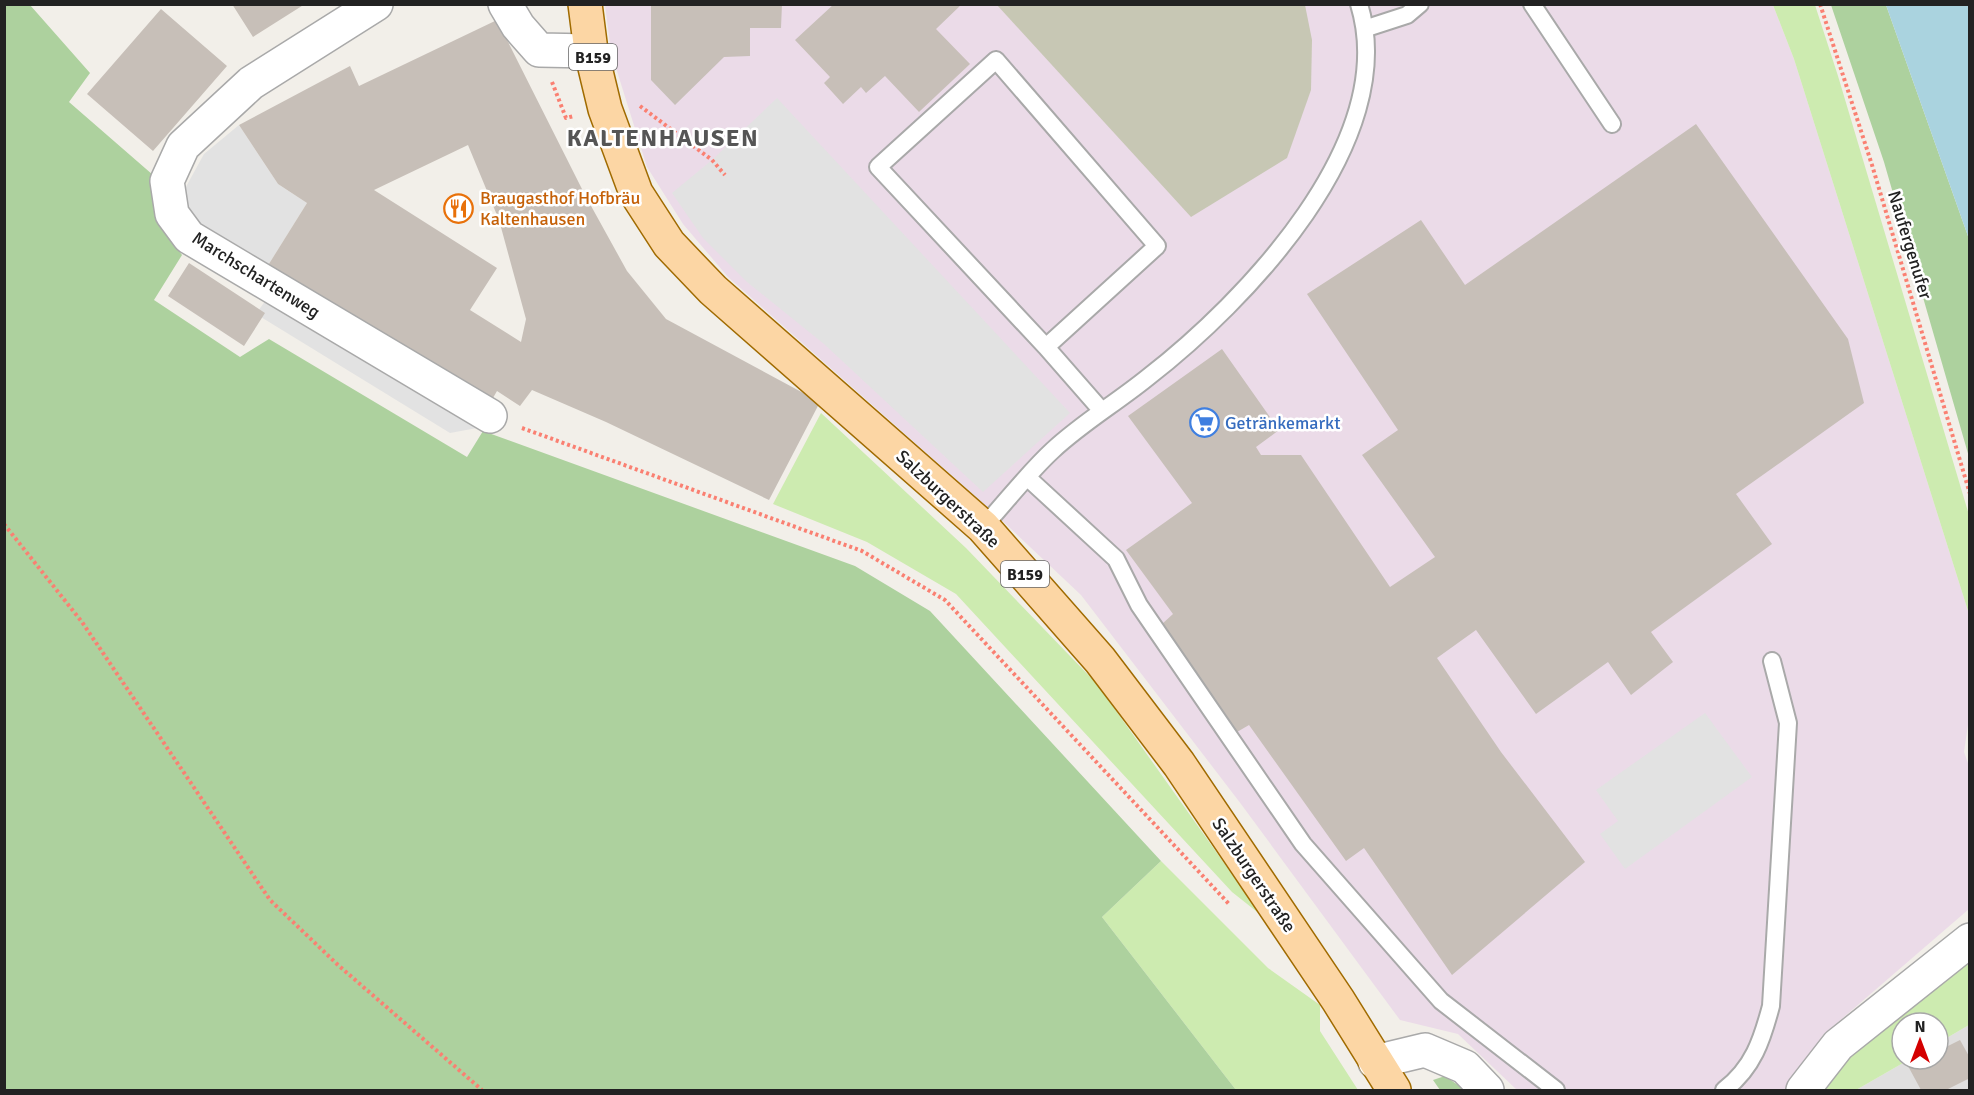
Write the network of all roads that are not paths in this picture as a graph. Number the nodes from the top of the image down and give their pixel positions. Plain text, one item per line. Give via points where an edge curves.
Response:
1 (376, 4) edge
2 (505, 4) edge
3 (585, 4) edge
4 (1359, 4) edge
5 (1420, 4) edge
6 (1532, 4) edge
7 (1366, 28) junction
8 (591, 51) junction
9 (1612, 124) dead end
10 (1046, 347) junction
11 (1102, 411) junction
12 (490, 416) road end
13 (1028, 478) junction
14 (983, 528) junction
15 (1772, 661) dead end
16 (1970, 940) edge
17 (1375, 1062) junction
18 (1394, 1090) edge
19 (1487, 1090) edge
20 (1557, 1090) edge
21 (1724, 1090) edge
22 (1803, 1090) edge

1 - 12 street, Marchschartenweg via 251,83 183,146 167,181 172,214 189,237
2 - 8 street via 539,50
3 - 8 main road, Salzburgerstraße / B159
4 - 7 lane
5 - 7 lane via 1407,15
6 - 9 lane
7 - 11 lane via 1367,64 1356,121 1325,181 1284,245 1228,308
8 - 14 main road, Salzburgerstraße / B159 via 605,109 636,193 669,244 713,290
10 - 10 lane via 1157,246 996,60 878,167
10 - 11 lane
11 - 13 lane via 1052,450
13 - 14 lane
13 - 20 lane via 1116,559 1138,605 1303,844 1441,1001
14 - 17 main road, Salzburgerstraße / B159 via 1100,660 1179,764 1338,1000
15 - 21 lane via 1788,723 1771,1006 1759,1050 1737,1080
16 - 22 street via 1838,1045
17 - 18 main road, Salzburgerstraße / B159
17 - 19 street via 1425,1050 1465,1067

